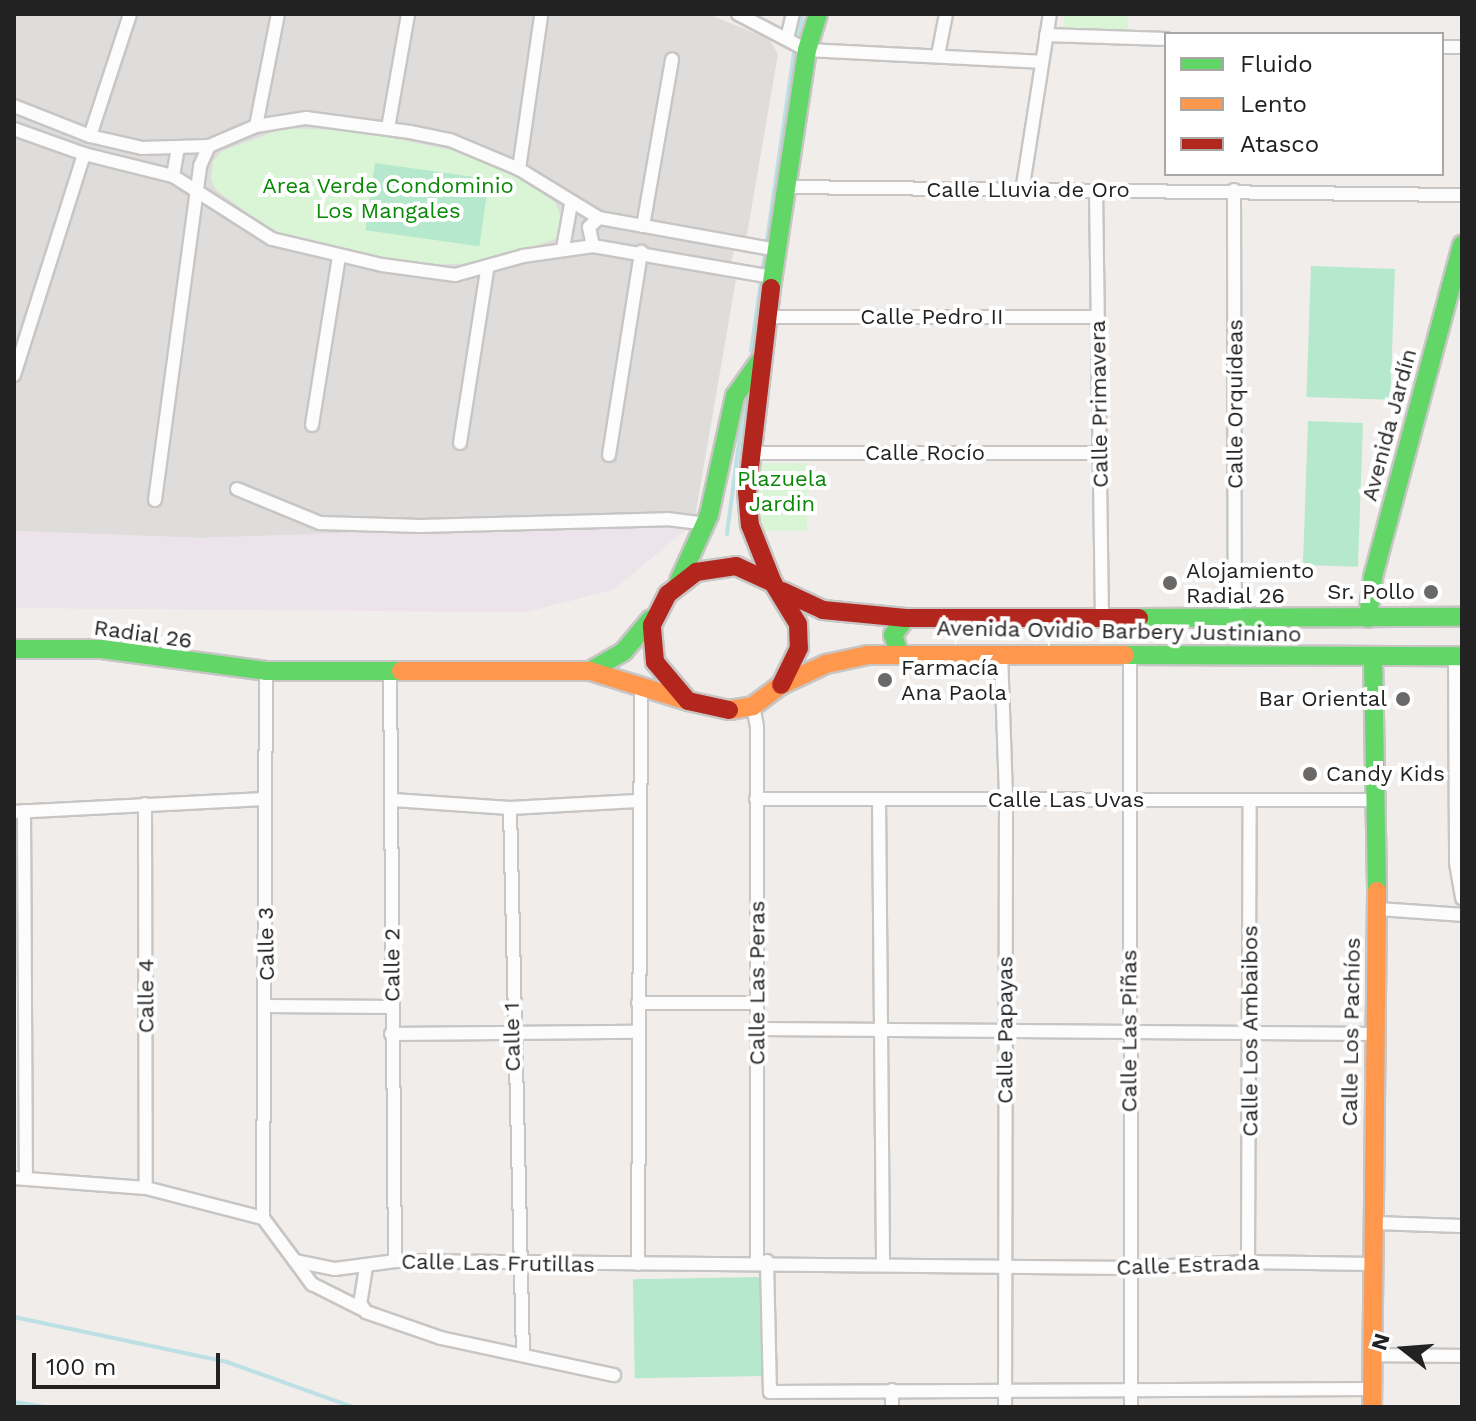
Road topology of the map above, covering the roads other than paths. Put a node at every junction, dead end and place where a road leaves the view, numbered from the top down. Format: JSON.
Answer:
{"nodes":[{"id":1,"x":130,"y":14,"type":"edge"},
{"id":2,"x":278,"y":14,"type":"edge"},
{"id":3,"x":408,"y":14,"type":"edge"},
{"id":4,"x":738,"y":14,"type":"edge"},
{"id":5,"x":793,"y":14,"type":"edge"},
{"id":6,"x":818,"y":14,"type":"edge"},
{"id":7,"x":946,"y":14,"type":"edge"},
{"id":8,"x":1050,"y":14,"type":"edge"},
{"id":9,"x":541,"y":17,"type":"dead end"},
{"id":10,"x":1046,"y":35,"type":"junction"},
{"id":11,"x":787,"y":39,"type":"junction"},
{"id":12,"x":1164,"y":39,"type":"edge"},
{"id":13,"x":807,"y":50,"type":"junction"},
{"id":14,"x":938,"y":55,"type":"junction"},
{"id":15,"x":672,"y":60,"type":"dead end"},
{"id":16,"x":1040,"y":62,"type":"junction"},
{"id":17,"x":14,"y":106,"type":"edge"},
{"id":18,"x":256,"y":126,"type":"junction"},
{"id":19,"x":388,"y":128,"type":"junction"},
{"id":20,"x":14,"y":129,"type":"edge"},
{"id":21,"x":90,"y":136,"type":"junction"},
{"id":22,"x":209,"y":146,"type":"junction"},
{"id":23,"x":178,"y":148,"type":"junction"},
{"id":24,"x":84,"y":154,"type":"junction"},
{"id":25,"x":519,"y":169,"type":"junction"},
{"id":26,"x":173,"y":176,"type":"junction"},
{"id":27,"x":786,"y":187,"type":"junction"},
{"id":28,"x":1096,"y":190,"type":"junction"},
{"id":29,"x":1234,"y":190,"type":"junction"},
{"id":30,"x":1022,"y":192,"type":"junction"},
{"id":31,"x":1462,"y":195,"type":"edge"},
{"id":32,"x":199,"y":197,"type":"junction"},
{"id":33,"x":571,"y":204,"type":"junction"},
{"id":34,"x":599,"y":218,"type":"junction"},
{"id":35,"x":643,"y":226,"type":"junction"},
{"id":36,"x":1462,"y":245,"type":"edge"},
{"id":37,"x":593,"y":246,"type":"junction"},
{"id":38,"x":563,"y":248,"type":"junction"},
{"id":39,"x":767,"y":251,"type":"junction"},
{"id":40,"x":641,"y":252,"type":"junction"},
{"id":41,"x":339,"y":257,"type":"junction"},
{"id":42,"x":487,"y":270,"type":"junction"},
{"id":43,"x":764,"y":275,"type":"junction"},
{"id":44,"x":767,"y":317,"type":"junction"},
{"id":45,"x":1097,"y":317,"type":"junction"},
{"id":46,"x":762,"y":358,"type":"junction"},
{"id":47,"x":14,"y":375,"type":"edge"},
{"id":48,"x":312,"y":425,"type":"dead end"},
{"id":49,"x":460,"y":443,"type":"dead end"},
{"id":50,"x":751,"y":453,"type":"junction"},
{"id":51,"x":1099,"y":453,"type":"junction"},
{"id":52,"x":609,"y":455,"type":"dead end"},
{"id":53,"x":237,"y":489,"type":"dead end"},
{"id":54,"x":155,"y":500,"type":"dead end"},
{"id":55,"x":705,"y":524,"type":"junction"},
{"id":56,"x":678,"y":583,"type":"junction"},
{"id":57,"x":776,"y":586,"type":"junction"},
{"id":58,"x":660,"y":607,"type":"junction"},
{"id":59,"x":1462,"y":617,"type":"edge"},
{"id":60,"x":906,"y":618,"type":"junction"},
{"id":61,"x":1102,"y":618,"type":"junction"},
{"id":62,"x":1235,"y":618,"type":"junction"},
{"id":63,"x":1368,"y":618,"type":"junction"},
{"id":64,"x":14,"y":649,"type":"edge"},
{"id":65,"x":899,"y":653,"type":"junction"},
{"id":66,"x":1001,"y":653,"type":"junction"},
{"id":67,"x":1130,"y":654,"type":"junction"},
{"id":68,"x":1459,"y":656,"type":"edge"},
{"id":69,"x":1373,"y":658,"type":"junction"},
{"id":70,"x":390,"y":668,"type":"junction"},
{"id":71,"x":266,"y":671,"type":"junction"},
{"id":72,"x":590,"y":671,"type":"junction"},
{"id":73,"x":781,"y":685,"type":"junction"},
{"id":74,"x":641,"y":690,"type":"junction"},
{"id":75,"x":688,"y":701,"type":"junction"},
{"id":76,"x":753,"y":706,"type":"junction"},
{"id":77,"x":263,"y":799,"type":"junction"},
{"id":78,"x":756,"y":799,"type":"junction"},
{"id":79,"x":879,"y":799,"type":"junction"},
{"id":80,"x":1006,"y":799,"type":"junction"},
{"id":81,"x":393,"y":800,"type":"junction"},
{"id":82,"x":1130,"y":800,"type":"junction"},
{"id":83,"x":1250,"y":800,"type":"junction"},
{"id":84,"x":1376,"y":800,"type":"junction"},
{"id":85,"x":637,"y":801,"type":"junction"},
{"id":86,"x":145,"y":804,"type":"junction"},
{"id":87,"x":510,"y":808,"type":"junction"},
{"id":88,"x":19,"y":811,"type":"edge"},
{"id":89,"x":1462,"y":898,"type":"edge"},
{"id":90,"x":1377,"y":909,"type":"junction"},
{"id":91,"x":1462,"y":915,"type":"edge"},
{"id":92,"x":638,"y":1003,"type":"junction"},
{"id":93,"x":756,"y":1003,"type":"junction"},
{"id":94,"x":268,"y":1006,"type":"junction"},
{"id":95,"x":392,"y":1007,"type":"junction"},
{"id":96,"x":758,"y":1029,"type":"junction"},
{"id":97,"x":883,"y":1031,"type":"junction"},
{"id":98,"x":637,"y":1032,"type":"junction"},
{"id":99,"x":1005,"y":1033,"type":"junction"},
{"id":100,"x":1128,"y":1033,"type":"junction"},
{"id":101,"x":391,"y":1034,"type":"junction"},
{"id":102,"x":1250,"y":1034,"type":"junction"},
{"id":103,"x":1375,"y":1034,"type":"junction"},
{"id":104,"x":512,"y":1035,"type":"junction"},
{"id":105,"x":20,"y":1179,"type":"edge"},
{"id":106,"x":146,"y":1188,"type":"junction"},
{"id":107,"x":263,"y":1218,"type":"junction"},
{"id":108,"x":1374,"y":1223,"type":"junction"},
{"id":109,"x":1462,"y":1226,"type":"edge"},
{"id":110,"x":295,"y":1261,"type":"junction"},
{"id":111,"x":395,"y":1261,"type":"junction"},
{"id":112,"x":762,"y":1261,"type":"junction"},
{"id":113,"x":1248,"y":1262,"type":"junction"},
{"id":114,"x":524,"y":1263,"type":"junction"},
{"id":115,"x":883,"y":1263,"type":"junction"},
{"id":116,"x":638,"y":1264,"type":"junction"},
{"id":117,"x":1371,"y":1264,"type":"junction"},
{"id":118,"x":1005,"y":1266,"type":"junction"},
{"id":119,"x":366,"y":1267,"type":"junction"},
{"id":120,"x":1130,"y":1268,"type":"junction"},
{"id":121,"x":362,"y":1309,"type":"junction"},
{"id":122,"x":523,"y":1354,"type":"junction"},
{"id":123,"x":1372,"y":1355,"type":"junction"},
{"id":124,"x":1462,"y":1356,"type":"edge"},
{"id":125,"x":614,"y":1375,"type":"dead end"},
{"id":126,"x":1132,"y":1389,"type":"junction"},
{"id":127,"x":892,"y":1390,"type":"junction"},
{"id":128,"x":1006,"y":1390,"type":"junction"},
{"id":129,"x":1253,"y":1392,"type":"junction"},
{"id":130,"x":1371,"y":1398,"type":"edge"},
{"id":131,"x":892,"y":1407,"type":"edge"},
{"id":132,"x":1005,"y":1407,"type":"edge"},
{"id":133,"x":1131,"y":1407,"type":"edge"},
{"id":134,"x":1253,"y":1407,"type":"edge"}],
"edges":[{"from":1,"to":21,"type":"street"},
{"from":2,"to":18,"type":"street"},
{"from":3,"to":19,"type":"street"},
{"from":4,"to":11,"type":"street"},
{"from":5,"to":11,"type":"street"},
{"from":6,"to":13,"type":"main road"},
{"from":7,"to":14,"type":"street"},
{"from":8,"to":10,"type":"street"},
{"from":9,"to":25,"type":"street"},
{"from":10,"to":12,"type":"street"},
{"from":10,"to":16,"type":"street"},
{"from":11,"to":13,"type":"street"},
{"from":13,"to":14,"type":"street"},
{"from":13,"to":27,"type":"main road"},
{"from":14,"to":16,"type":"street"},
{"from":15,"to":35,"type":"street"},
{"from":16,"to":30,"type":"street"},
{"from":17,"to":21,"type":"street"},
{"from":18,"to":19,"type":"street"},
{"from":18,"to":22,"type":"street"},
{"from":19,"to":25,"type":"street"},
{"from":20,"to":24,"type":"street"},
{"from":21,"to":23,"type":"street"},
{"from":22,"to":23,"type":"street"},
{"from":22,"to":32,"type":"street"},
{"from":23,"to":26,"type":"street"},
{"from":24,"to":26,"type":"street"},
{"from":24,"to":47,"type":"street"},
{"from":25,"to":33,"type":"street"},
{"from":26,"to":32,"type":"street"},
{"from":27,"to":30,"type":"street","name":"Calle Lluvia de Oro"},
{"from":27,"to":39,"type":"main road"},
{"from":28,"to":29,"type":"street","name":"Calle Lluvia de Oro"},
{"from":28,"to":30,"type":"street","name":"Calle Lluvia de Oro"},
{"from":28,"to":45,"type":"street","name":"Calle Primavera"},
{"from":29,"to":31,"type":"street","name":"Calle Lluvia de Oro"},
{"from":29,"to":62,"type":"street","name":"Calle Orquídeas"},
{"from":32,"to":41,"type":"street"},
{"from":32,"to":54,"type":"street"},
{"from":33,"to":34,"type":"street"},
{"from":33,"to":38,"type":"street"},
{"from":34,"to":35,"type":"street"},
{"from":34,"to":37,"type":"street"},
{"from":35,"to":39,"type":"street"},
{"from":36,"to":63,"type":"main road","name":"Avenida Jardín"},
{"from":37,"to":38,"type":"street"},
{"from":37,"to":40,"type":"street"},
{"from":38,"to":42,"type":"street"},
{"from":39,"to":43,"type":"main road"},
{"from":40,"to":43,"type":"street"},
{"from":40,"to":52,"type":"street"},
{"from":41,"to":42,"type":"street"},
{"from":41,"to":48,"type":"street"},
{"from":42,"to":49,"type":"street"},
{"from":43,"to":44,"type":"main road"},
{"from":44,"to":45,"type":"street","name":"Calle Pedro II"},
{"from":44,"to":46,"type":"main road"},
{"from":45,"to":51,"type":"street","name":"Calle Primavera"},
{"from":46,"to":50,"type":"main road"},
{"from":46,"to":55,"type":"main road"},
{"from":50,"to":51,"type":"street","name":"Calle Rocío"},
{"from":50,"to":57,"type":"main road"},
{"from":51,"to":61,"type":"street","name":"Calle Primavera"},
{"from":53,"to":55,"type":"street"},
{"from":55,"to":56,"type":"main road"},
{"from":56,"to":57,"type":"main road"},
{"from":56,"to":58,"type":"main road"},
{"from":57,"to":60,"type":"main road","name":"Avenida Ovidio Barbery Justiniano"},
{"from":57,"to":73,"type":"main road"},
{"from":58,"to":72,"type":"main road"},
{"from":58,"to":75,"type":"main road"},
{"from":59,"to":63,"type":"main road","name":"Avenida Ovidio Barbery Justiniano"},
{"from":60,"to":61,"type":"main road","name":"Avenida Ovidio Barbery Justiniano"},
{"from":60,"to":65,"type":"main road"},
{"from":61,"to":62,"type":"main road","name":"Avenida Ovidio Barbery Justiniano"},
{"from":62,"to":63,"type":"main road","name":"Avenida Ovidio Barbery Justiniano"},
{"from":64,"to":71,"type":"main road","name":"Radial 26"},
{"from":65,"to":66,"type":"main road","name":"Avenida Ovidio Barbery Justiniano"},
{"from":65,"to":73,"type":"main road","name":"Avenida Ovidio Barbery Justiniano"},
{"from":66,"to":67,"type":"main road","name":"Avenida Ovidio Barbery Justiniano"},
{"from":66,"to":80,"type":"street","name":"Calle Papayas"},
{"from":67,"to":69,"type":"main road","name":"Avenida Ovidio Barbery Justiniano"},
{"from":67,"to":82,"type":"street","name":"Calle Las Piñas"},
{"from":68,"to":69,"type":"main road","name":"Avenida Ovidio Barbery Justiniano"},
{"from":68,"to":89,"type":"street"},
{"from":69,"to":84,"type":"main road","name":"Calle Los Pachíos"},
{"from":70,"to":71,"type":"main road"},
{"from":70,"to":72,"type":"main road"},
{"from":70,"to":81,"type":"street","name":"Calle 2"},
{"from":71,"to":77,"type":"street","name":"Calle 3"},
{"from":72,"to":74,"type":"main road"},
{"from":73,"to":76,"type":"main road"},
{"from":74,"to":75,"type":"main road"},
{"from":74,"to":85,"type":"street"},
{"from":75,"to":76,"type":"main road"},
{"from":76,"to":78,"type":"street","name":"Calle Las Peras"},
{"from":77,"to":86,"type":"street"},
{"from":77,"to":94,"type":"street","name":"Calle 3"},
{"from":78,"to":79,"type":"street","name":"Calle Las Uvas"},
{"from":78,"to":93,"type":"street","name":"Calle Las Peras"},
{"from":79,"to":80,"type":"street","name":"Calle Las Uvas"},
{"from":79,"to":97,"type":"street"},
{"from":80,"to":82,"type":"street","name":"Calle Las Uvas"},
{"from":80,"to":99,"type":"street","name":"Calle Papayas"},
{"from":81,"to":87,"type":"street"},
{"from":81,"to":95,"type":"street","name":"Calle 2"},
{"from":82,"to":83,"type":"street","name":"Calle Las Uvas"},
{"from":82,"to":100,"type":"street","name":"Calle Las Piñas"},
{"from":83,"to":84,"type":"street","name":"Calle Las Uvas"},
{"from":83,"to":102,"type":"street","name":"Calle Los Ambaibos"},
{"from":84,"to":90,"type":"main road","name":"Calle Los Pachíos"},
{"from":85,"to":87,"type":"street"},
{"from":85,"to":92,"type":"street"},
{"from":86,"to":88,"type":"street"},
{"from":86,"to":106,"type":"street","name":"Calle 4"},
{"from":87,"to":104,"type":"street","name":"Calle 1"},
{"from":88,"to":105,"type":"street"},
{"from":90,"to":91,"type":"street"},
{"from":90,"to":103,"type":"main road","name":"Calle Los Pachíos"},
{"from":92,"to":93,"type":"street"},
{"from":92,"to":98,"type":"street"},
{"from":93,"to":96,"type":"street","name":"Calle Las Peras"},
{"from":94,"to":95,"type":"street"},
{"from":94,"to":107,"type":"street","name":"Calle 3"},
{"from":95,"to":101,"type":"street","name":"Calle 2"},
{"from":96,"to":97,"type":"street"},
{"from":96,"to":112,"type":"street","name":"Calle Las Peras"},
{"from":97,"to":99,"type":"street"},
{"from":97,"to":115,"type":"street"},
{"from":98,"to":104,"type":"street"},
{"from":98,"to":116,"type":"street"},
{"from":99,"to":100,"type":"street"},
{"from":99,"to":118,"type":"street","name":"Calle Papayas"},
{"from":100,"to":102,"type":"street"},
{"from":100,"to":120,"type":"street","name":"Calle Las Piñas"},
{"from":101,"to":104,"type":"street"},
{"from":101,"to":111,"type":"street","name":"Calle 2"},
{"from":102,"to":103,"type":"street"},
{"from":102,"to":113,"type":"street","name":"Calle Los Ambaibos"},
{"from":103,"to":108,"type":"main road","name":"Calle Los Pachíos"},
{"from":104,"to":114,"type":"street","name":"Calle 1"},
{"from":105,"to":106,"type":"street"},
{"from":106,"to":107,"type":"street"},
{"from":107,"to":110,"type":"street"},
{"from":108,"to":109,"type":"street"},
{"from":108,"to":117,"type":"main road","name":"Calle Los Pachíos"},
{"from":110,"to":119,"type":"street","name":"Calle Las Frutillas"},
{"from":110,"to":121,"type":"street"},
{"from":111,"to":114,"type":"street","name":"Calle Las Frutillas"},
{"from":111,"to":119,"type":"street","name":"Calle Las Frutillas"},
{"from":112,"to":115,"type":"street","name":"Calle Las Frutillas"},
{"from":112,"to":116,"type":"street","name":"Calle Las Frutillas"},
{"from":112,"to":127,"type":"street","name":"Calle Las Peras"},
{"from":113,"to":117,"type":"street","name":"Calle Estrada"},
{"from":113,"to":120,"type":"street","name":"Calle Estrada"},
{"from":114,"to":116,"type":"street","name":"Calle Las Frutillas"},
{"from":114,"to":122,"type":"street","name":"Calle 1"},
{"from":115,"to":118,"type":"street","name":"Calle Estrada"},
{"from":117,"to":123,"type":"main road","name":"Calle Los Pachíos"},
{"from":118,"to":120,"type":"street","name":"Calle Estrada"},
{"from":118,"to":128,"type":"street","name":"Calle Papayas"},
{"from":119,"to":121,"type":"street"},
{"from":120,"to":126,"type":"street","name":"Calle Las Piñas"},
{"from":121,"to":122,"type":"street"},
{"from":122,"to":125,"type":"street"},
{"from":123,"to":124,"type":"street"},
{"from":123,"to":130,"type":"main road","name":"Calle Los Pachíos"},
{"from":126,"to":128,"type":"street"},
{"from":126,"to":129,"type":"street"},
{"from":126,"to":133,"type":"street","name":"Calle Las Piñas"},
{"from":127,"to":128,"type":"street"},
{"from":127,"to":131,"type":"street"},
{"from":128,"to":132,"type":"street","name":"Calle Papayas"},
{"from":129,"to":130,"type":"street"},
{"from":129,"to":134,"type":"street"}]}
